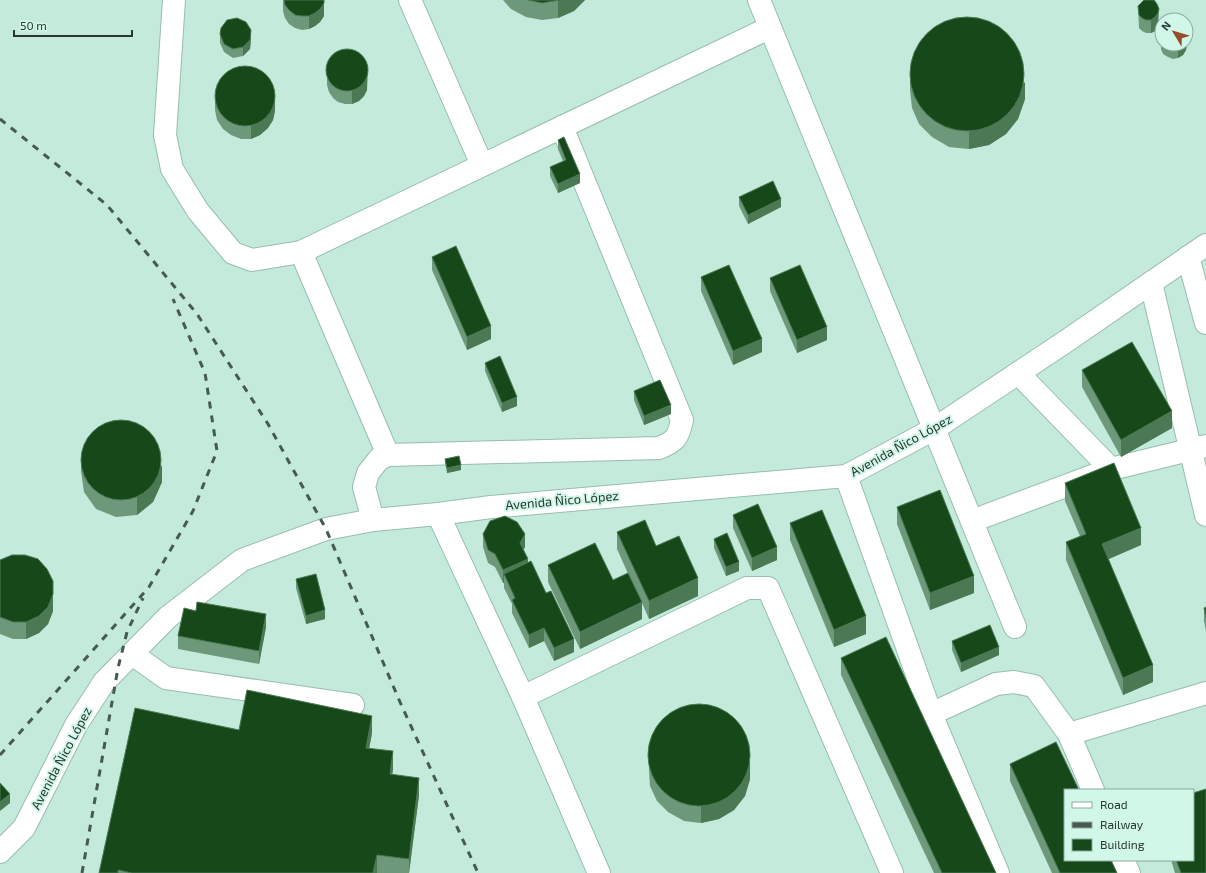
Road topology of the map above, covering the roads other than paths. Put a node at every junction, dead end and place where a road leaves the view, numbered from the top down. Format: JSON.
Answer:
{"nodes":[{"id":1,"x":174,"y":0,"type":"edge"},
{"id":2,"x":410,"y":0,"type":"edge"},
{"id":3,"x":759,"y":0,"type":"edge"},
{"id":4,"x":769,"y":28,"type":"junction"},
{"id":5,"x":562,"y":128,"type":"junction"},
{"id":6,"x":482,"y":166,"type":"junction"},
{"id":7,"x":1206,"y":246,"type":"edge"},
{"id":8,"x":302,"y":252,"type":"junction"},
{"id":9,"x":1188,"y":258,"type":"junction"},
{"id":10,"x":1151,"y":283,"type":"junction"},
{"id":11,"x":1206,"y":324,"type":"edge"},
{"id":12,"x":1018,"y":373,"type":"junction"},
{"id":13,"x":934,"y":429,"type":"junction"},
{"id":14,"x":1198,"y":448,"type":"edge"},
{"id":15,"x":388,"y":455,"type":"junction"},
{"id":16,"x":1111,"y":470,"type":"junction"},
{"id":17,"x":846,"y":476,"type":"junction"},
{"id":18,"x":438,"y":514,"type":"junction"},
{"id":19,"x":1206,"y":515,"type":"edge"},
{"id":20,"x":374,"y":520,"type":"junction"},
{"id":21,"x":972,"y":521,"type":"junction"},
{"id":22,"x":1015,"y":627,"type":"dead end"},
{"id":23,"x":132,"y":654,"type":"junction"},
{"id":24,"x":1206,"y":693,"type":"edge"},
{"id":25,"x":523,"y":697,"type":"junction"},
{"id":26,"x":353,"y":705,"type":"dead end"},
{"id":27,"x":931,"y":714,"type":"junction"},
{"id":28,"x":1069,"y":734,"type":"junction"},
{"id":29,"x":1094,"y":789,"type":"edge"},
{"id":30,"x":0,"y":852,"type":"edge"},
{"id":31,"x":1124,"y":861,"type":"edge"},
{"id":32,"x":599,"y":873,"type":"edge"},
{"id":33,"x":892,"y":873,"type":"edge"},
{"id":34,"x":998,"y":873,"type":"edge"},
{"id":35,"x":1129,"y":873,"type":"edge"}],
"edges":[{"from":1,"to":8,"type":"street"},
{"from":2,"to":6,"type":"street"},
{"from":3,"to":4,"type":"street"},
{"from":4,"to":5,"type":"street"},
{"from":4,"to":13,"type":"street"},
{"from":5,"to":6,"type":"street"},
{"from":5,"to":15,"type":"street"},
{"from":6,"to":8,"type":"street"},
{"from":7,"to":9,"type":"street","name":"Avenida Ñico López"},
{"from":8,"to":15,"type":"street"},
{"from":9,"to":10,"type":"street","name":"Avenida Ñico López"},
{"from":9,"to":11,"type":"street"},
{"from":10,"to":12,"type":"street","name":"Avenida Ñico López"},
{"from":10,"to":14,"type":"street"},
{"from":12,"to":13,"type":"street","name":"Avenida Ñico López"},
{"from":12,"to":16,"type":"street"},
{"from":13,"to":17,"type":"street","name":"Avenida Ñico López"},
{"from":13,"to":21,"type":"street"},
{"from":14,"to":16,"type":"street"},
{"from":14,"to":19,"type":"street"},
{"from":15,"to":20,"type":"street"},
{"from":16,"to":21,"type":"street"},
{"from":17,"to":18,"type":"street","name":"Avenida Ñico López"},
{"from":17,"to":27,"type":"street"},
{"from":18,"to":20,"type":"street","name":"Avenida Ñico López"},
{"from":18,"to":25,"type":"street"},
{"from":20,"to":23,"type":"street","name":"Avenida Ñico López"},
{"from":21,"to":22,"type":"street"},
{"from":23,"to":26,"type":"street"},
{"from":23,"to":30,"type":"street","name":"Avenida Ñico López"},
{"from":24,"to":28,"type":"street"},
{"from":25,"to":32,"type":"street"},
{"from":25,"to":33,"type":"street"},
{"from":27,"to":28,"type":"street"},
{"from":27,"to":34,"type":"street"},
{"from":28,"to":29,"type":"street"},
{"from":31,"to":35,"type":"street"}]}
